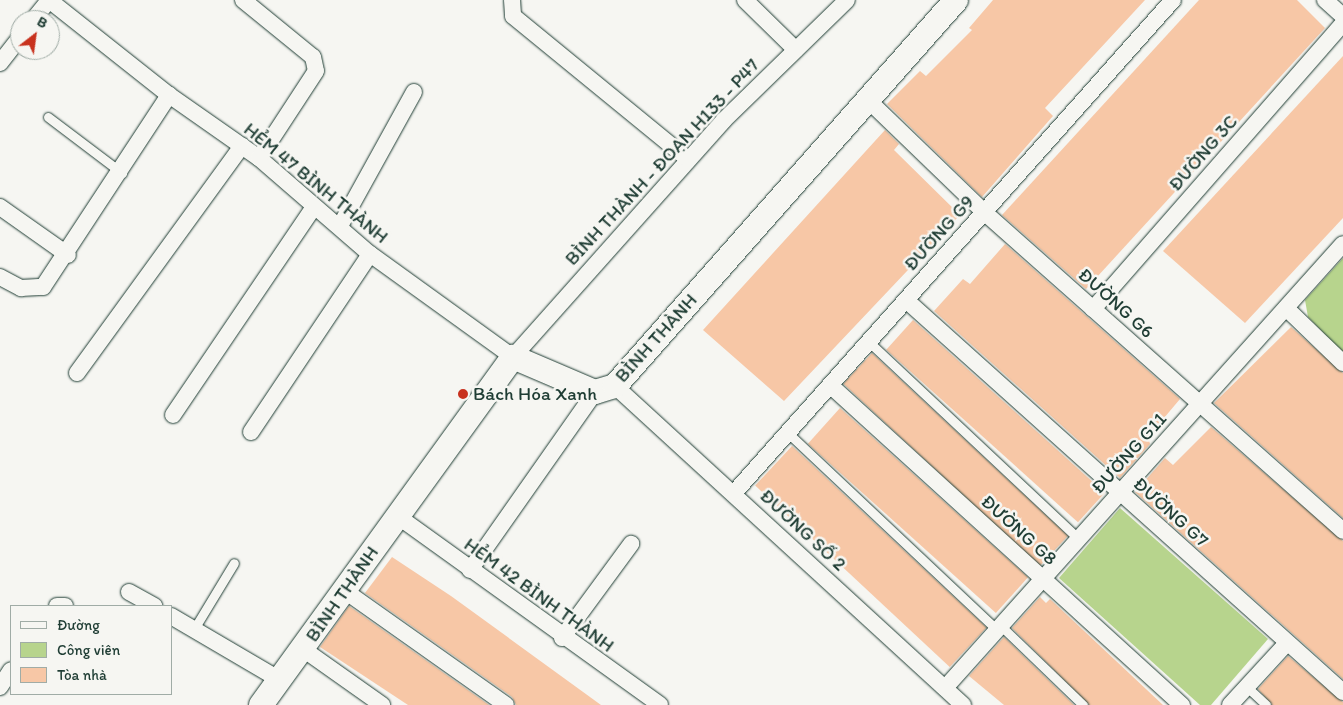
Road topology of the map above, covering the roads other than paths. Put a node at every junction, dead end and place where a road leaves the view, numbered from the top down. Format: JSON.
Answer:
{"nodes":[{"id":1,"x":49,"y":0,"type":"edge"},
{"id":2,"x":243,"y":0,"type":"edge"},
{"id":3,"x":512,"y":0,"type":"edge"},
{"id":4,"x":745,"y":0,"type":"edge"},
{"id":5,"x":846,"y":0,"type":"edge"},
{"id":6,"x":956,"y":0,"type":"edge"},
{"id":7,"x":1173,"y":0,"type":"edge"},
{"id":8,"x":1325,"y":0,"type":"edge"},
{"id":9,"x":41,"y":10,"type":"edge"},
{"id":10,"x":1343,"y":16,"type":"edge"},
{"id":11,"x":1343,"y":23,"type":"edge"},
{"id":12,"x":10,"y":50,"type":"edge"},
{"id":13,"x":796,"y":50,"type":"junction"},
{"id":14,"x":0,"y":63,"type":"edge"},
{"id":15,"x":414,"y":92,"type":"dead end"},
{"id":16,"x":169,"y":95,"type":"junction"},
{"id":17,"x":867,"y":99,"type":"junction"},
{"id":18,"x":48,"y":117,"type":"dead end"},
{"id":19,"x":242,"y":146,"type":"junction"},
{"id":20,"x":259,"y":158,"type":"junction"},
{"id":21,"x":688,"y":160,"type":"junction"},
{"id":22,"x":122,"y":173,"type":"junction"},
{"id":23,"x":0,"y":207,"type":"edge"},
{"id":24,"x":314,"y":207,"type":"junction"},
{"id":25,"x":984,"y":212,"type":"junction"},
{"id":26,"x":340,"y":226,"type":"junction"},
{"id":27,"x":1343,"y":244,"type":"edge"},
{"id":28,"x":370,"y":254,"type":"junction"},
{"id":29,"x":68,"y":255,"type":"junction"},
{"id":30,"x":0,"y":277,"type":"edge"},
{"id":31,"x":906,"y":300,"type":"junction"},
{"id":32,"x":1286,"y":308,"type":"junction"},
{"id":33,"x":1093,"y":309,"type":"junction"},
{"id":34,"x":868,"y":342,"type":"junction"},
{"id":35,"x":513,"y":357,"type":"junction"},
{"id":36,"x":1343,"y":363,"type":"edge"},
{"id":37,"x":77,"y":373,"type":"dead end"},
{"id":38,"x":830,"y":385,"type":"junction"},
{"id":39,"x":605,"y":389,"type":"junction"},
{"id":40,"x":1200,"y":404,"type":"junction"},
{"id":41,"x":172,"y":415,"type":"dead end"},
{"id":42,"x":251,"y":432,"type":"dead end"},
{"id":43,"x":788,"y":433,"type":"junction"},
{"id":44,"x":734,"y":493,"type":"junction"},
{"id":45,"x":1120,"y":493,"type":"junction"},
{"id":46,"x":396,"y":515,"type":"junction"},
{"id":47,"x":1343,"y":531,"type":"edge"},
{"id":48,"x":1079,"y":539,"type":"junction"},
{"id":49,"x":631,"y":544,"type":"dead end"},
{"id":50,"x":234,"y":563,"type":"dead end"},
{"id":51,"x":470,"y":570,"type":"junction"},
{"id":52,"x":1043,"y":579,"type":"junction"},
{"id":53,"x":345,"y":591,"type":"junction"},
{"id":54,"x":129,"y":592,"type":"dead end"},
{"id":55,"x":152,"y":605,"type":"edge"},
{"id":56,"x":172,"y":617,"type":"edge"},
{"id":57,"x":999,"y":628,"type":"junction"},
{"id":58,"x":194,"y":629,"type":"junction"},
{"id":59,"x":562,"y":638,"type":"junction"},
{"id":60,"x":1287,"y":643,"type":"junction"},
{"id":61,"x":303,"y":649,"type":"junction"},
{"id":62,"x":10,"y":672,"type":"edge"},
{"id":63,"x":280,"y":680,"type":"junction"},
{"id":64,"x":0,"y":687,"type":"edge"},
{"id":65,"x":1247,"y":687,"type":"junction"},
{"id":66,"x":945,"y":688,"type":"junction"},
{"id":67,"x":1343,"y":692,"type":"edge"},
{"id":68,"x":261,"y":705,"type":"edge"},
{"id":69,"x":382,"y":705,"type":"edge"},
{"id":70,"x":506,"y":705,"type":"edge"},
{"id":71,"x":660,"y":705,"type":"edge"},
{"id":72,"x":963,"y":705,"type":"edge"},
{"id":73,"x":1083,"y":705,"type":"edge"},
{"id":74,"x":1182,"y":705,"type":"edge"},
{"id":75,"x":1230,"y":705,"type":"edge"},
{"id":76,"x":1266,"y":705,"type":"edge"}],
"edges":[{"from":1,"to":9,"type":"street"},
{"from":1,"to":16,"type":"street","name":"HẺM 47 BÌNH THÀNH"},
{"from":2,"to":20,"type":"street"},
{"from":3,"to":21,"type":"street"},
{"from":4,"to":13,"type":"street"},
{"from":5,"to":13,"type":"street","name":"BÌNH THÀNH - ĐOẠN H133 - P47"},
{"from":6,"to":17,"type":"street","name":"BÌNH THÀNH"},
{"from":7,"to":25,"type":"street","name":"ĐƯỜNG G9"},
{"from":8,"to":10,"type":"street"},
{"from":11,"to":33,"type":"street","name":"ĐƯỜNG 3C"},
{"from":12,"to":14,"type":"street"},
{"from":13,"to":21,"type":"street","name":"BÌNH THÀNH - ĐOẠN H133 - P47"},
{"from":15,"to":26,"type":"street"},
{"from":16,"to":19,"type":"street","name":"HẺM 47 BÌNH THÀNH"},
{"from":16,"to":22,"type":"street"},
{"from":17,"to":25,"type":"street","name":"ĐƯỜNG G6"},
{"from":17,"to":39,"type":"street","name":"BÌNH THÀNH"},
{"from":18,"to":22,"type":"lane"},
{"from":19,"to":20,"type":"street","name":"HẺM 47 BÌNH THÀNH"},
{"from":19,"to":37,"type":"street"},
{"from":20,"to":24,"type":"street","name":"HẺM 47 BÌNH THÀNH"},
{"from":21,"to":35,"type":"street","name":"BÌNH THÀNH - ĐOẠN H133 - P47"},
{"from":22,"to":29,"type":"street"},
{"from":23,"to":29,"type":"street"},
{"from":24,"to":26,"type":"street","name":"HẺM 47 BÌNH THÀNH"},
{"from":24,"to":41,"type":"street"},
{"from":25,"to":31,"type":"street","name":"ĐƯỜNG G9"},
{"from":25,"to":33,"type":"street","name":"ĐƯỜNG G6"},
{"from":26,"to":28,"type":"street","name":"HẺM 47 BÌNH THÀNH"},
{"from":27,"to":32,"type":"street","name":"ĐƯỜNG G11"},
{"from":28,"to":35,"type":"street","name":"HẺM 47 BÌNH THÀNH"},
{"from":28,"to":42,"type":"street"},
{"from":29,"to":30,"type":"street"},
{"from":31,"to":34,"type":"street","name":"ĐƯỜNG G9"},
{"from":31,"to":45,"type":"street","name":"ĐƯỜNG G7"},
{"from":32,"to":36,"type":"street"},
{"from":32,"to":40,"type":"street","name":"ĐƯỜNG G11"},
{"from":33,"to":40,"type":"street","name":"ĐƯỜNG G6"},
{"from":34,"to":38,"type":"street","name":"ĐƯỜNG G9"},
{"from":34,"to":48,"type":"lane"},
{"from":35,"to":39,"type":"street","name":"BÌNH THÀNH"},
{"from":35,"to":46,"type":"street","name":"BÌNH THÀNH"},
{"from":38,"to":43,"type":"street","name":"ĐƯỜNG G9"},
{"from":38,"to":52,"type":"street","name":"ĐƯỜNG G8"},
{"from":39,"to":44,"type":"street","name":"ĐƯỜNG SỐ 2"},
{"from":39,"to":51,"type":"street"},
{"from":40,"to":45,"type":"street","name":"ĐƯỜNG G11"},
{"from":40,"to":47,"type":"street","name":"ĐƯỜNG G6"},
{"from":43,"to":44,"type":"street","name":"ĐƯỜNG G9"},
{"from":43,"to":57,"type":"lane"},
{"from":44,"to":66,"type":"street","name":"ĐƯỜNG SỐ 2"},
{"from":45,"to":48,"type":"street","name":"ĐƯỜNG G11"},
{"from":45,"to":60,"type":"street","name":"ĐƯỜNG G7"},
{"from":46,"to":51,"type":"street","name":"HẺM 42 BÌNH THÀNH"},
{"from":46,"to":53,"type":"street","name":"BÌNH THÀNH"},
{"from":48,"to":52,"type":"street","name":"ĐƯỜNG G11"},
{"from":49,"to":59,"type":"street"},
{"from":50,"to":58,"type":"lane"},
{"from":51,"to":59,"type":"street","name":"HẺM 42 BÌNH THÀNH"},
{"from":52,"to":57,"type":"street","name":"ĐƯỜNG G11"},
{"from":52,"to":74,"type":"street","name":"ĐƯỜNG G8"},
{"from":53,"to":61,"type":"street","name":"BÌNH THÀNH"},
{"from":53,"to":70,"type":"street"},
{"from":54,"to":55,"type":"street"},
{"from":56,"to":58,"type":"street"},
{"from":57,"to":66,"type":"street","name":"ĐƯỜNG G11"},
{"from":57,"to":73,"type":"lane"},
{"from":58,"to":63,"type":"street"},
{"from":59,"to":71,"type":"street","name":"HẺM 42 BÌNH THÀNH"},
{"from":60,"to":65,"type":"street"},
{"from":60,"to":67,"type":"street","name":"ĐƯỜNG G7"},
{"from":61,"to":63,"type":"street","name":"BÌNH THÀNH"},
{"from":61,"to":69,"type":"street"},
{"from":62,"to":64,"type":"street"},
{"from":63,"to":68,"type":"street","name":"BÌNH THÀNH"},
{"from":65,"to":75,"type":"street"},
{"from":65,"to":76,"type":"lane"},
{"from":66,"to":72,"type":"street","name":"ĐƯỜNG SỐ 2"}]}
